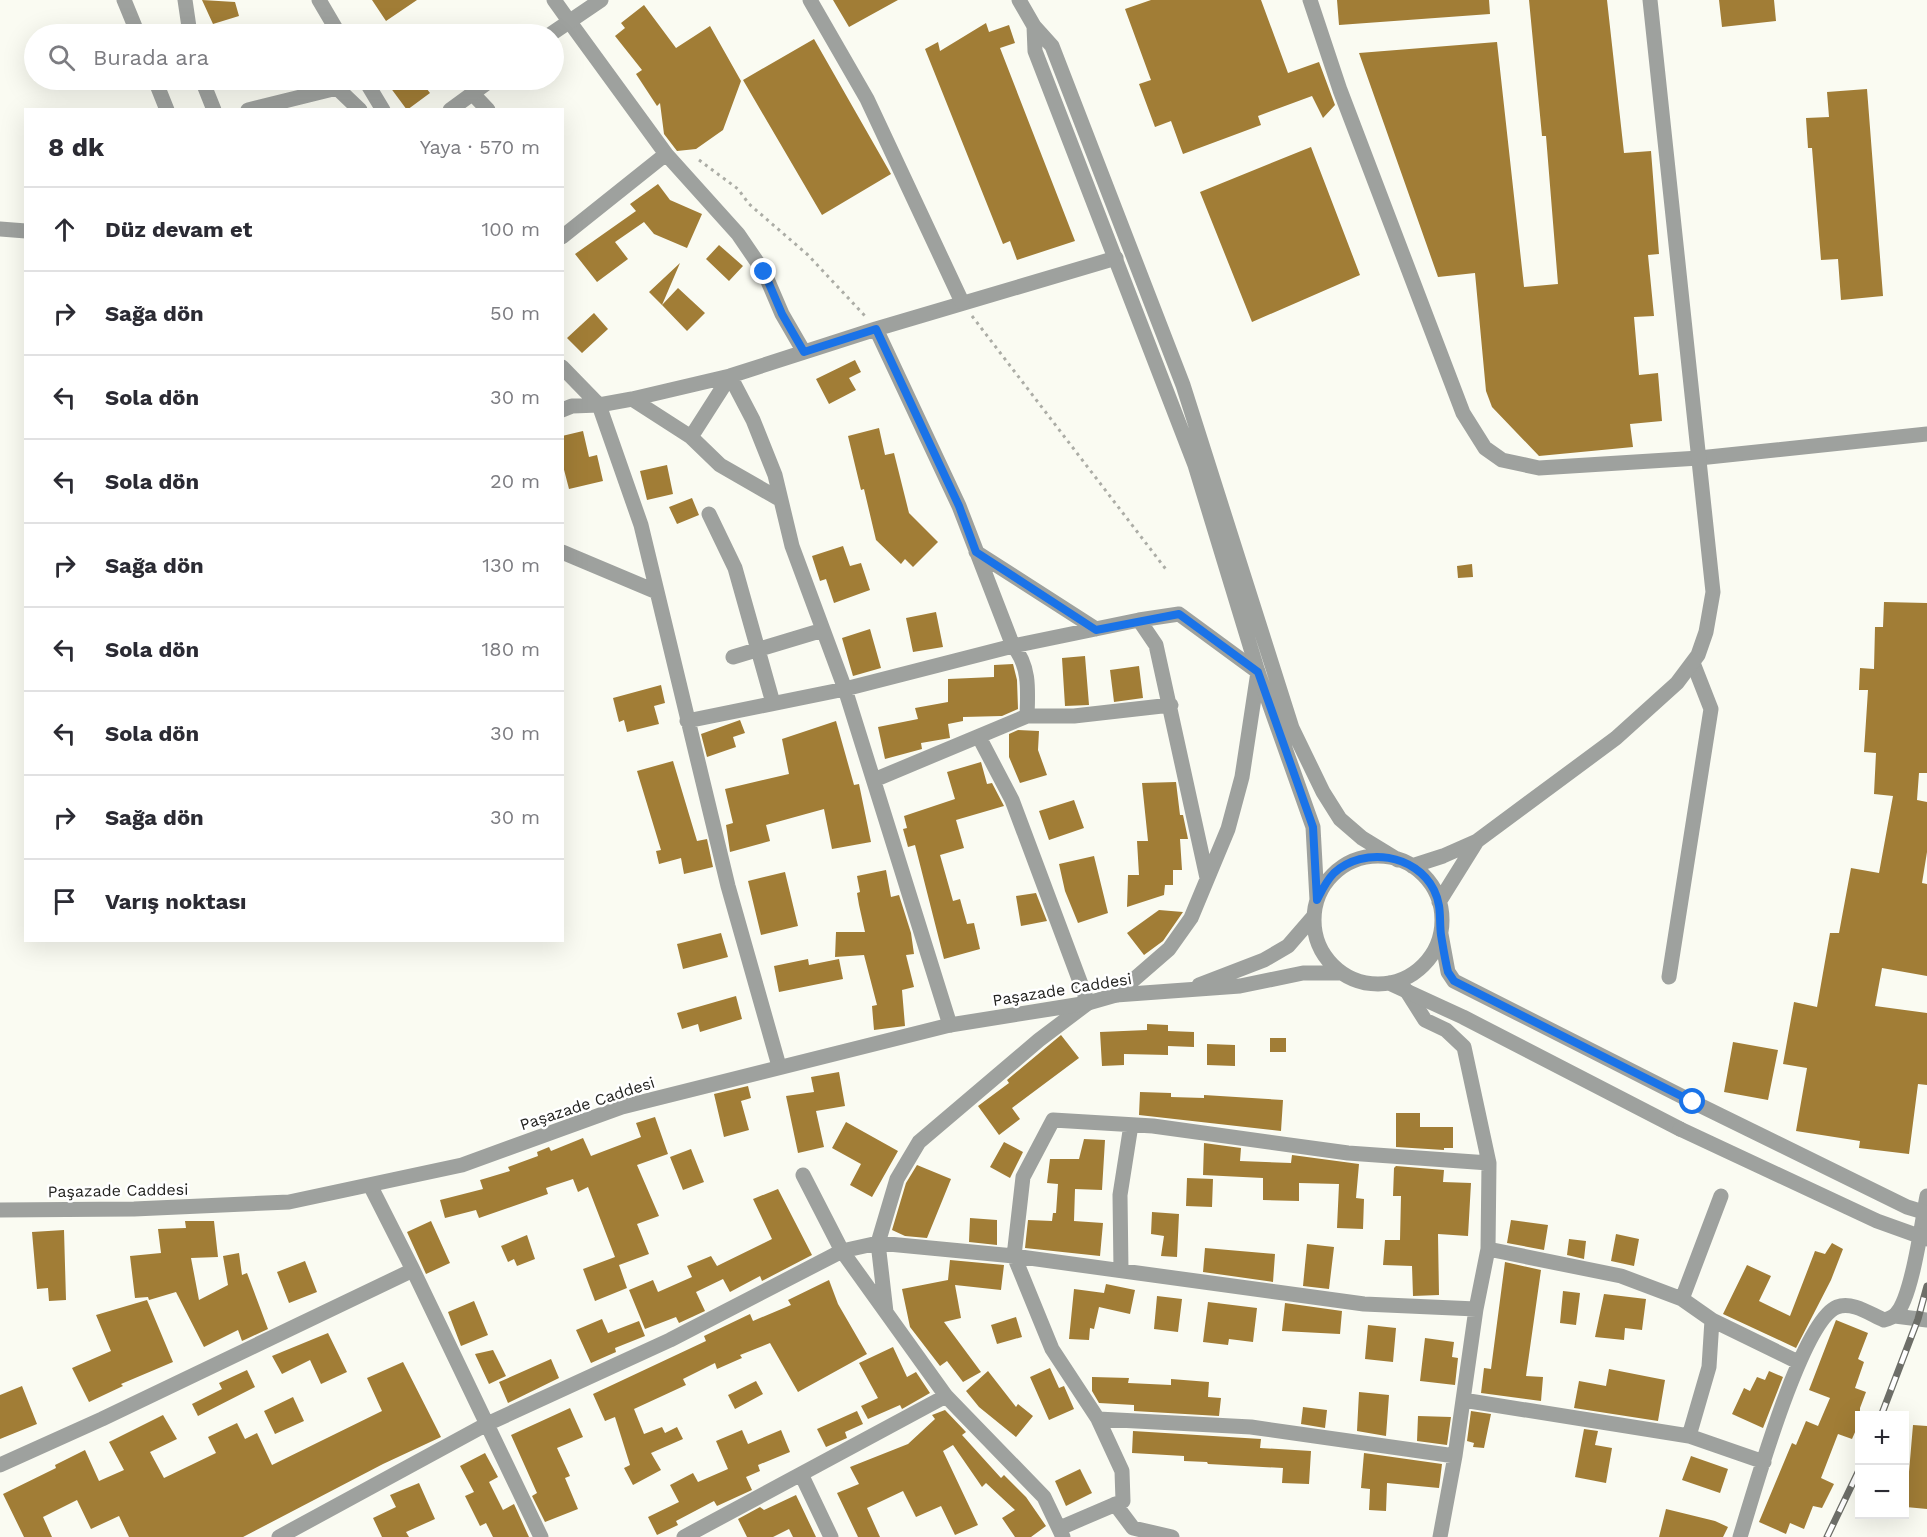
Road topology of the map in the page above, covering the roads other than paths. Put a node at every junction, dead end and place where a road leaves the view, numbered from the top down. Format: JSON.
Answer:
{"nodes":[{"id":1,"x":124,"y":0,"type":"edge"},
{"id":2,"x":185,"y":0,"type":"edge"},
{"id":3,"x":319,"y":0,"type":"edge"},
{"id":4,"x":554,"y":0,"type":"edge"},
{"id":5,"x":601,"y":0,"type":"edge"},
{"id":6,"x":810,"y":0,"type":"edge"},
{"id":7,"x":1019,"y":0,"type":"edge"},
{"id":8,"x":1310,"y":0,"type":"edge"},
{"id":9,"x":1650,"y":0,"type":"edge"},
{"id":10,"x":569,"y":21,"type":"junction"},
{"id":11,"x":134,"y":24,"type":"edge"},
{"id":12,"x":189,"y":24,"type":"edge"},
{"id":13,"x":333,"y":24,"type":"edge"},
{"id":14,"x":564,"y":25,"type":"edge"},
{"id":15,"x":1034,"y":26,"type":"junction"},
{"id":16,"x":159,"y":90,"type":"edge"},
{"id":17,"x":206,"y":90,"type":"edge"},
{"id":18,"x":329,"y":90,"type":"edge"},
{"id":19,"x":339,"y":90,"type":"edge"},
{"id":20,"x":371,"y":90,"type":"edge"},
{"id":21,"x":476,"y":90,"type":"edge"},
{"id":22,"x":472,"y":93,"type":"junction"},
{"id":23,"x":166,"y":108,"type":"edge"},
{"id":24,"x":213,"y":108,"type":"edge"},
{"id":25,"x":256,"y":108,"type":"edge"},
{"id":26,"x":358,"y":108,"type":"edge"},
{"id":27,"x":382,"y":108,"type":"edge"},
{"id":28,"x":453,"y":108,"type":"edge"},
{"id":29,"x":486,"y":108,"type":"edge"},
{"id":30,"x":666,"y":154,"type":"junction"},
{"id":31,"x":0,"y":229,"type":"edge"},
{"id":32,"x":24,"y":231,"type":"edge"},
{"id":33,"x":564,"y":235,"type":"edge"},
{"id":34,"x":1116,"y":258,"type":"junction"},
{"id":35,"x":962,"y":303,"type":"junction"},
{"id":36,"x":876,"y":329,"type":"junction"},
{"id":37,"x":804,"y":352,"type":"junction"},
{"id":38,"x":564,"y":369,"type":"edge"},
{"id":39,"x":730,"y":376,"type":"junction"},
{"id":40,"x":632,"y":399,"type":"junction"},
{"id":41,"x":599,"y":405,"type":"junction"},
{"id":42,"x":564,"y":409,"type":"edge"},
{"id":43,"x":1927,"y":434,"type":"edge"},
{"id":44,"x":691,"y":437,"type":"junction"},
{"id":45,"x":1699,"y":458,"type":"junction"},
{"id":46,"x":781,"y":500,"type":"junction"},
{"id":47,"x":709,"y":514,"type":"dead end"},
{"id":48,"x":976,"y":552,"type":"junction"},
{"id":49,"x":564,"y":553,"type":"edge"},
{"id":50,"x":657,"y":592,"type":"junction"},
{"id":51,"x":1139,"y":620,"type":"junction"},
{"id":52,"x":823,"y":630,"type":"junction"},
{"id":53,"x":1096,"y":630,"type":"junction"},
{"id":54,"x":1013,"y":646,"type":"junction"},
{"id":55,"x":758,"y":649,"type":"junction"},
{"id":56,"x":733,"y":657,"type":"dead end"},
{"id":57,"x":1693,"y":663,"type":"junction"},
{"id":58,"x":1258,"y":672,"type":"junction"},
{"id":59,"x":845,"y":688,"type":"junction"},
{"id":60,"x":773,"y":703,"type":"junction"},
{"id":61,"x":1171,"y":705,"type":"junction"},
{"id":62,"x":1027,"y":716,"type":"junction"},
{"id":63,"x":687,"y":721,"type":"junction"},
{"id":64,"x":979,"y":737,"type":"junction"},
{"id":65,"x":874,"y":780,"type":"junction"},
{"id":66,"x":1477,"y":841,"type":"junction"},
{"id":67,"x":1405,"y":863,"type":"junction"},
{"id":68,"x":1207,"y":878,"type":"junction"},
{"id":69,"x":1317,"y":900,"type":"junction"},
{"id":70,"x":1439,"y":902,"type":"junction"},
{"id":71,"x":1314,"y":916,"type":"junction"},
{"id":72,"x":1441,"y":932,"type":"junction"},
{"id":73,"x":1342,"y":973,"type":"junction"},
{"id":74,"x":1669,"y":977,"type":"dead end"},
{"id":75,"x":1389,"y":983,"type":"junction"},
{"id":76,"x":1406,"y":990,"type":"junction"},
{"id":77,"x":1182,"y":992,"type":"junction"},
{"id":78,"x":1116,"y":995,"type":"junction"},
{"id":79,"x":1088,"y":1003,"type":"junction"},
{"id":80,"x":950,"y":1025,"type":"junction"},
{"id":81,"x":779,"y":1066,"type":"junction"},
{"id":82,"x":1131,"y":1125,"type":"junction"},
{"id":83,"x":1489,"y":1163,"type":"junction"},
{"id":84,"x":803,"y":1175,"type":"dead end"},
{"id":85,"x":371,"y":1186,"type":"junction"},
{"id":86,"x":1721,"y":1196,"type":"dead end"},
{"id":87,"x":1927,"y":1196,"type":"edge"},
{"id":88,"x":0,"y":1210,"type":"edge"},
{"id":89,"x":1927,"y":1213,"type":"edge"},
{"id":90,"x":1927,"y":1239,"type":"edge"},
{"id":91,"x":878,"y":1243,"type":"junction"},
{"id":92,"x":1488,"y":1249,"type":"junction"},
{"id":93,"x":842,"y":1251,"type":"junction"},
{"id":94,"x":1014,"y":1256,"type":"junction"},
{"id":95,"x":413,"y":1270,"type":"junction"},
{"id":96,"x":1121,"y":1270,"type":"junction"},
{"id":97,"x":1682,"y":1299,"type":"junction"},
{"id":98,"x":1476,"y":1309,"type":"junction"},
{"id":99,"x":886,"y":1312,"type":"junction"},
{"id":100,"x":1895,"y":1316,"type":"junction"},
{"id":101,"x":1712,"y":1320,"type":"junction"},
{"id":102,"x":1927,"y":1320,"type":"edge"},
{"id":103,"x":1798,"y":1362,"type":"junction"},
{"id":104,"x":946,"y":1396,"type":"junction"},
{"id":105,"x":1463,"y":1400,"type":"junction"},
{"id":106,"x":1098,"y":1419,"type":"junction"},
{"id":107,"x":488,"y":1424,"type":"junction"},
{"id":108,"x":1689,"y":1436,"type":"junction"},
{"id":109,"x":1455,"y":1456,"type":"junction"},
{"id":110,"x":1764,"y":1462,"type":"junction"},
{"id":111,"x":0,"y":1465,"type":"edge"},
{"id":112,"x":801,"y":1474,"type":"junction"},
{"id":113,"x":1115,"y":1504,"type":"junction"},
{"id":114,"x":1061,"y":1533,"type":"edge"},
{"id":115,"x":279,"y":1537,"type":"edge"},
{"id":116,"x":541,"y":1537,"type":"edge"},
{"id":117,"x":684,"y":1537,"type":"edge"},
{"id":118,"x":831,"y":1537,"type":"edge"},
{"id":119,"x":1172,"y":1537,"type":"edge"},
{"id":120,"x":1440,"y":1537,"type":"edge"},
{"id":121,"x":1740,"y":1537,"type":"edge"}],
"edges":[{"from":1,"to":11,"type":"street"},
{"from":2,"to":12,"type":"street"},
{"from":3,"to":13,"type":"street"},
{"from":4,"to":10,"type":"street"},
{"from":5,"to":10,"type":"street"},
{"from":6,"to":35,"type":"street"},
{"from":7,"to":15,"type":"street"},
{"from":8,"to":45,"type":"street"},
{"from":9,"to":45,"type":"street"},
{"from":10,"to":14,"type":"street"},
{"from":10,"to":30,"type":"street"},
{"from":15,"to":34,"type":"street"},
{"from":15,"to":67,"type":"street"},
{"from":16,"to":23,"type":"street"},
{"from":17,"to":24,"type":"street"},
{"from":18,"to":25,"type":"street"},
{"from":19,"to":26,"type":"street"},
{"from":20,"to":27,"type":"street"},
{"from":21,"to":22,"type":"street"},
{"from":22,"to":28,"type":"street"},
{"from":22,"to":29,"type":"street"},
{"from":30,"to":33,"type":"street"},
{"from":30,"to":37,"type":"street"},
{"from":31,"to":32,"type":"street"},
{"from":34,"to":35,"type":"street"},
{"from":34,"to":58,"type":"street"},
{"from":35,"to":36,"type":"street"},
{"from":36,"to":37,"type":"street"},
{"from":36,"to":48,"type":"street"},
{"from":37,"to":39,"type":"street"},
{"from":38,"to":41,"type":"street"},
{"from":39,"to":40,"type":"street"},
{"from":39,"to":44,"type":"street"},
{"from":39,"to":46,"type":"street"},
{"from":40,"to":41,"type":"street"},
{"from":40,"to":44,"type":"street"},
{"from":41,"to":42,"type":"street"},
{"from":41,"to":50,"type":"street"},
{"from":43,"to":45,"type":"street"},
{"from":44,"to":46,"type":"street"},
{"from":45,"to":57,"type":"street"},
{"from":46,"to":52,"type":"street"},
{"from":47,"to":55,"type":"street"},
{"from":48,"to":53,"type":"street"},
{"from":48,"to":54,"type":"street"},
{"from":49,"to":50,"type":"street"},
{"from":50,"to":63,"type":"street"},
{"from":51,"to":53,"type":"street"},
{"from":51,"to":58,"type":"street"},
{"from":51,"to":61,"type":"street"},
{"from":52,"to":55,"type":"street"},
{"from":52,"to":59,"type":"street"},
{"from":53,"to":54,"type":"street"},
{"from":54,"to":59,"type":"street"},
{"from":54,"to":62,"type":"street"},
{"from":55,"to":56,"type":"street"},
{"from":55,"to":60,"type":"street"},
{"from":57,"to":66,"type":"street"},
{"from":57,"to":74,"type":"street"},
{"from":58,"to":68,"type":"street"},
{"from":58,"to":69,"type":"street"},
{"from":59,"to":60,"type":"street"},
{"from":59,"to":65,"type":"street"},
{"from":60,"to":63,"type":"street"},
{"from":61,"to":62,"type":"street"},
{"from":61,"to":68,"type":"street"},
{"from":62,"to":64,"type":"street"},
{"from":63,"to":81,"type":"street"},
{"from":64,"to":65,"type":"street"},
{"from":64,"to":79,"type":"street"},
{"from":65,"to":80,"type":"street"},
{"from":66,"to":67,"type":"street"},
{"from":66,"to":70,"type":"street"},
{"from":67,"to":69,"type":"street"},
{"from":67,"to":70,"type":"street"},
{"from":68,"to":78,"type":"street"},
{"from":69,"to":71,"type":"street"},
{"from":70,"to":72,"type":"street"},
{"from":71,"to":73,"type":"street"},
{"from":71,"to":77,"type":"street"},
{"from":72,"to":75,"type":"street"},
{"from":72,"to":89,"type":"street","bridge":true},
{"from":73,"to":75,"type":"street"},
{"from":73,"to":77,"type":"street","name":"Paşazade Caddesi"},
{"from":75,"to":76,"type":"street"},
{"from":76,"to":83,"type":"street"},
{"from":76,"to":90,"type":"street","bridge":true},
{"from":77,"to":78,"type":"street","name":"Paşazade Caddesi"},
{"from":78,"to":79,"type":"street","name":"Paşazade Caddesi"},
{"from":79,"to":80,"type":"street","name":"Paşazade Caddesi"},
{"from":79,"to":91,"type":"street"},
{"from":80,"to":81,"type":"street","name":"Paşazade Caddesi"},
{"from":81,"to":85,"type":"street","name":"Paşazade Caddesi"},
{"from":82,"to":83,"type":"street"},
{"from":82,"to":94,"type":"street"},
{"from":82,"to":96,"type":"street"},
{"from":83,"to":92,"type":"street"},
{"from":84,"to":93,"type":"street"},
{"from":85,"to":88,"type":"street","name":"Paşazade Caddesi"},
{"from":85,"to":95,"type":"street"},
{"from":86,"to":97,"type":"street"},
{"from":87,"to":100,"type":"street"},
{"from":91,"to":93,"type":"street"},
{"from":91,"to":94,"type":"street"},
{"from":91,"to":99,"type":"street"},
{"from":92,"to":97,"type":"street"},
{"from":92,"to":98,"type":"street"},
{"from":93,"to":99,"type":"street"},
{"from":93,"to":107,"type":"street"},
{"from":94,"to":96,"type":"street"},
{"from":94,"to":106,"type":"street"},
{"from":95,"to":107,"type":"street"},
{"from":95,"to":111,"type":"street"},
{"from":96,"to":98,"type":"street"},
{"from":97,"to":101,"type":"street"},
{"from":98,"to":105,"type":"street"},
{"from":99,"to":104,"type":"street"},
{"from":100,"to":102,"type":"street"},
{"from":100,"to":103,"type":"street"},
{"from":101,"to":103,"type":"street"},
{"from":101,"to":108,"type":"street"},
{"from":103,"to":110,"type":"street"},
{"from":104,"to":112,"type":"street"},
{"from":104,"to":114,"type":"street"},
{"from":105,"to":108,"type":"street"},
{"from":105,"to":109,"type":"street"},
{"from":106,"to":109,"type":"street"},
{"from":106,"to":113,"type":"street"},
{"from":107,"to":115,"type":"street"},
{"from":107,"to":116,"type":"street"},
{"from":108,"to":110,"type":"street"},
{"from":109,"to":120,"type":"street"},
{"from":110,"to":121,"type":"street"},
{"from":112,"to":117,"type":"street"},
{"from":112,"to":118,"type":"street"},
{"from":113,"to":114,"type":"street"},
{"from":113,"to":119,"type":"street"}]}
